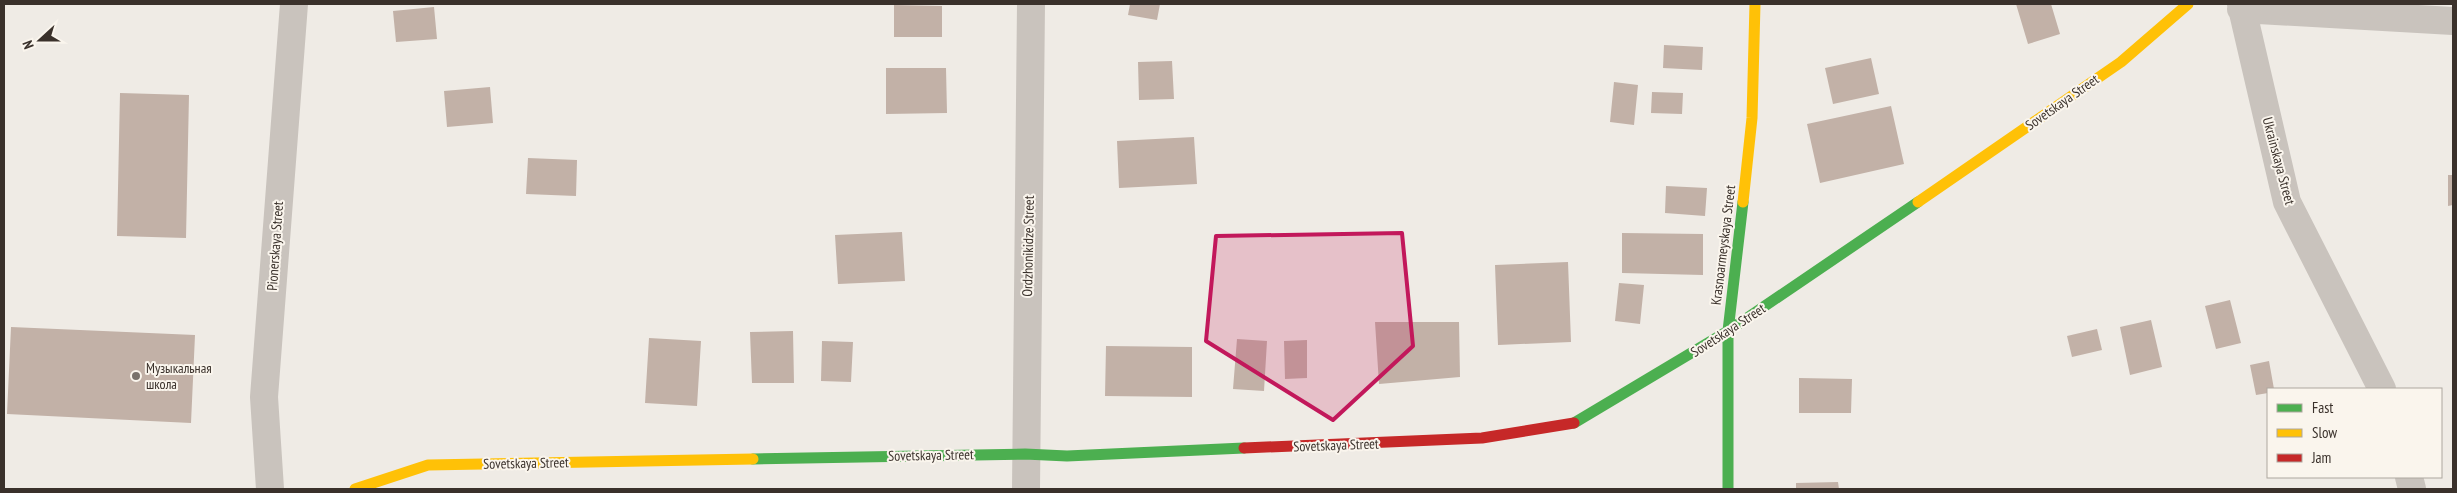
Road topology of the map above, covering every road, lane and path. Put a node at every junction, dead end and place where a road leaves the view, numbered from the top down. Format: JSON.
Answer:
{"nodes":[{"id":1,"x":294,"y":4,"type":"edge"},
{"id":2,"x":1031,"y":4,"type":"edge"},
{"id":3,"x":1755,"y":4,"type":"edge"},
{"id":4,"x":2188,"y":4,"type":"edge"},
{"id":5,"x":2241,"y":6,"type":"edge"},
{"id":6,"x":2453,"y":20,"type":"edge"},
{"id":7,"x":1728,"y":331,"type":"junction"},
{"id":8,"x":2381,"y":388,"type":"edge"},
{"id":9,"x":1025,"y":454,"type":"junction"},
{"id":10,"x":270,"y":489,"type":"edge"},
{"id":11,"x":355,"y":489,"type":"edge"},
{"id":12,"x":1026,"y":489,"type":"edge"},
{"id":13,"x":1728,"y":489,"type":"edge"}],
"edges":[{"from":1,"to":10,"type":"street","name":"Pionerskaya Street"},
{"from":2,"to":9,"type":"street","name":"Ordzhonikidze Street"},
{"from":3,"to":7,"type":"street","name":"Krasnoarmeyskaya Street"},
{"from":4,"to":7,"type":"street","name":"Sovetskaya Street"},
{"from":5,"to":6,"type":"street"},
{"from":5,"to":8,"type":"street","name":"Ukrainskaya Street"},
{"from":7,"to":9,"type":"street","name":"Sovetskaya Street"},
{"from":7,"to":13,"type":"street","name":"Krasnoarmeyskaya Street"},
{"from":9,"to":11,"type":"street","name":"Sovetskaya Street"},
{"from":9,"to":12,"type":"street","name":"Ordzhonikidze Street"}]}
